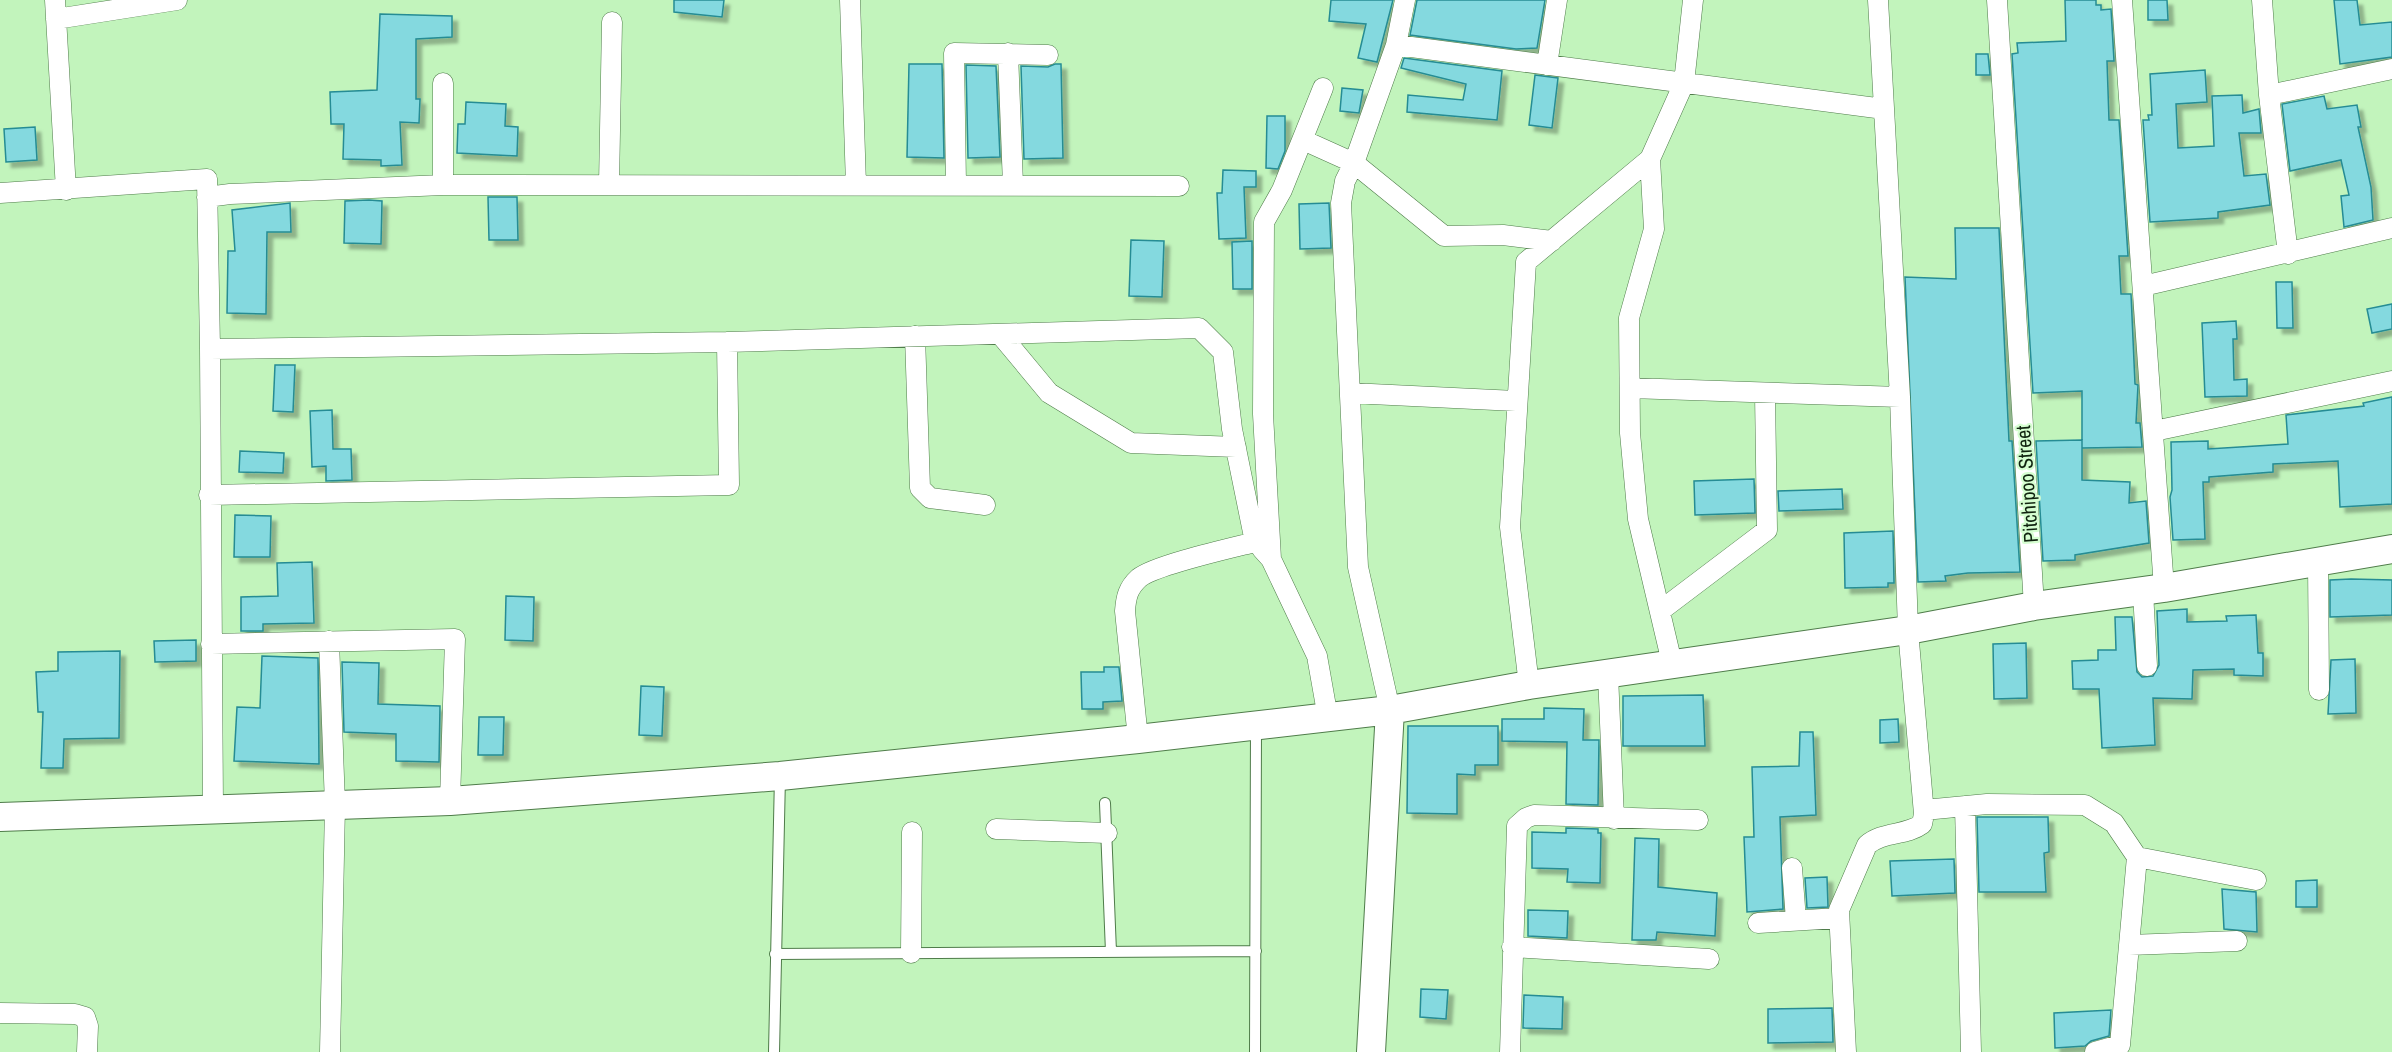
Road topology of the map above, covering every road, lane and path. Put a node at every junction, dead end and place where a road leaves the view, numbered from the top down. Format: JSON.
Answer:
{"nodes":[{"id":1,"x":177,"y":0,"type":"edge"},
{"id":2,"x":850,"y":0,"type":"edge"},
{"id":3,"x":1405,"y":0,"type":"edge"},
{"id":4,"x":1557,"y":0,"type":"edge"},
{"id":5,"x":1693,"y":0,"type":"edge"},
{"id":6,"x":1878,"y":0,"type":"edge"},
{"id":7,"x":1997,"y":0,"type":"edge"},
{"id":8,"x":2122,"y":0,"type":"edge"},
{"id":9,"x":2262,"y":0,"type":"edge"},
{"id":10,"x":55,"y":9,"type":"edge"},
{"id":11,"x":612,"y":22,"type":"dead end"},
{"id":12,"x":1396,"y":45,"type":"junction"},
{"id":13,"x":1008,"y":53,"type":"junction"},
{"id":14,"x":1048,"y":55,"type":"dead end"},
{"id":15,"x":1547,"y":65,"type":"junction"},
{"id":16,"x":2392,"y":69,"type":"edge"},
{"id":17,"x":443,"y":83,"type":"dead end"},
{"id":18,"x":1684,"y":83,"type":"junction"},
{"id":19,"x":1323,"y":88,"type":"dead end"},
{"id":20,"x":2269,"y":95,"type":"junction"},
{"id":21,"x":1884,"y":109,"type":"junction"},
{"id":22,"x":1303,"y":140,"type":"junction"},
{"id":23,"x":1650,"y":159,"type":"junction"},
{"id":24,"x":1354,"y":163,"type":"junction"},
{"id":25,"x":443,"y":185,"type":"junction"},
{"id":26,"x":609,"y":185,"type":"junction"},
{"id":27,"x":856,"y":185,"type":"junction"},
{"id":28,"x":956,"y":185,"type":"junction"},
{"id":29,"x":1013,"y":185,"type":"junction"},
{"id":30,"x":1179,"y":186,"type":"dead end"},
{"id":31,"x":66,"y":190,"type":"junction"},
{"id":32,"x":0,"y":193,"type":"edge"},
{"id":33,"x":207,"y":197,"type":"junction"},
{"id":34,"x":2392,"y":228,"type":"edge"},
{"id":35,"x":1551,"y":241,"type":"junction"},
{"id":36,"x":2288,"y":254,"type":"junction"},
{"id":37,"x":2143,"y":286,"type":"junction"},
{"id":38,"x":1000,"y":334,"type":"junction"},
{"id":39,"x":915,"y":336,"type":"junction"},
{"id":40,"x":727,"y":342,"type":"junction"},
{"id":41,"x":210,"y":349,"type":"junction"},
{"id":42,"x":2392,"y":381,"type":"edge"},
{"id":43,"x":1630,"y":388,"type":"junction"},
{"id":44,"x":1350,"y":393,"type":"junction"},
{"id":45,"x":1765,"y":393,"type":"junction"},
{"id":46,"x":1900,"y":397,"type":"junction"},
{"id":47,"x":1516,"y":401,"type":"junction"},
{"id":48,"x":2154,"y":431,"type":"junction"},
{"id":49,"x":1236,"y":447,"type":"junction"},
{"id":50,"x":209,"y":495,"type":"junction"},
{"id":51,"x":985,"y":505,"type":"dead end"},
{"id":52,"x":1255,"y":542,"type":"junction"},
{"id":53,"x":2392,"y":549,"type":"edge"},
{"id":54,"x":1271,"y":559,"type":"junction"},
{"id":55,"x":2318,"y":561,"type":"junction"},
{"id":56,"x":2153,"y":589,"type":"junction"},
{"id":57,"x":2034,"y":606,"type":"junction"},
{"id":58,"x":1660,"y":611,"type":"junction"},
{"id":59,"x":1908,"y":630,"type":"junction"},
{"id":60,"x":329,"y":641,"type":"junction"},
{"id":61,"x":211,"y":644,"type":"junction"},
{"id":62,"x":1672,"y":663,"type":"junction"},
{"id":63,"x":2147,"y":666,"type":"dead end"},
{"id":64,"x":1608,"y":674,"type":"junction"},
{"id":65,"x":1529,"y":685,"type":"junction"},
{"id":66,"x":2319,"y":690,"type":"dead end"},
{"id":67,"x":1390,"y":710,"type":"junction"},
{"id":68,"x":1328,"y":718,"type":"junction"},
{"id":69,"x":1256,"y":726,"type":"junction"},
{"id":70,"x":1138,"y":740,"type":"junction"},
{"id":71,"x":780,"y":776,"type":"junction"},
{"id":72,"x":450,"y":801,"type":"junction"},
{"id":73,"x":1106,"y":803,"type":"dead end"},
{"id":74,"x":335,"y":805,"type":"junction"},
{"id":75,"x":1965,"y":807,"type":"junction"},
{"id":76,"x":213,"y":808,"type":"junction"},
{"id":77,"x":1924,"y":810,"type":"junction"},
{"id":78,"x":0,"y":817,"type":"edge"},
{"id":79,"x":1614,"y":819,"type":"junction"},
{"id":80,"x":1698,"y":820,"type":"dead end"},
{"id":81,"x":996,"y":829,"type":"dead end"},
{"id":82,"x":912,"y":832,"type":"dead end"},
{"id":83,"x":1107,"y":833,"type":"junction"},
{"id":84,"x":2137,"y":857,"type":"junction"},
{"id":85,"x":1792,"y":868,"type":"dead end"},
{"id":86,"x":2256,"y":880,"type":"dead end"},
{"id":87,"x":1838,"y":918,"type":"junction"},
{"id":88,"x":1796,"y":920,"type":"junction"},
{"id":89,"x":1758,"y":923,"type":"dead end"},
{"id":90,"x":2237,"y":941,"type":"dead end"},
{"id":91,"x":2129,"y":945,"type":"junction"},
{"id":92,"x":1512,"y":947,"type":"junction"},
{"id":93,"x":1256,"y":951,"type":"junction"},
{"id":94,"x":1111,"y":952,"type":"junction"},
{"id":95,"x":911,"y":953,"type":"junction"},
{"id":96,"x":775,"y":954,"type":"junction"},
{"id":97,"x":1709,"y":959,"type":"dead end"},
{"id":98,"x":0,"y":1013,"type":"edge"},
{"id":99,"x":87,"y":1052,"type":"edge"},
{"id":100,"x":330,"y":1052,"type":"edge"},
{"id":101,"x":774,"y":1052,"type":"edge"},
{"id":102,"x":1255,"y":1052,"type":"edge"},
{"id":103,"x":1371,"y":1052,"type":"edge"},
{"id":104,"x":1510,"y":1052,"type":"edge"},
{"id":105,"x":1846,"y":1052,"type":"edge"},
{"id":106,"x":1971,"y":1052,"type":"edge"},
{"id":107,"x":2095,"y":1052,"type":"edge"}],
"edges":[{"from":1,"to":10,"type":"street"},
{"from":2,"to":27,"type":"street"},
{"from":3,"to":12,"type":"street"},
{"from":4,"to":15,"type":"street"},
{"from":5,"to":18,"type":"street"},
{"from":6,"to":21,"type":"street"},
{"from":7,"to":57,"type":"street","name":"Pitchipoo Street"},
{"from":8,"to":37,"type":"street"},
{"from":9,"to":20,"type":"street"},
{"from":10,"to":31,"type":"street"},
{"from":11,"to":26,"type":"street"},
{"from":12,"to":15,"type":"street"},
{"from":12,"to":24,"type":"street"},
{"from":13,"to":14,"type":"street"},
{"from":13,"to":28,"type":"street"},
{"from":13,"to":29,"type":"street"},
{"from":15,"to":18,"type":"street"},
{"from":16,"to":20,"type":"street"},
{"from":17,"to":25,"type":"street"},
{"from":18,"to":21,"type":"street"},
{"from":18,"to":23,"type":"street"},
{"from":19,"to":22,"type":"street"},
{"from":20,"to":36,"type":"street"},
{"from":21,"to":46,"type":"street"},
{"from":22,"to":24,"type":"street"},
{"from":22,"to":54,"type":"street"},
{"from":23,"to":35,"type":"street"},
{"from":23,"to":43,"type":"street"},
{"from":24,"to":35,"type":"street"},
{"from":24,"to":44,"type":"street"},
{"from":25,"to":26,"type":"street"},
{"from":25,"to":33,"type":"street"},
{"from":26,"to":27,"type":"street"},
{"from":27,"to":28,"type":"street"},
{"from":28,"to":29,"type":"street"},
{"from":29,"to":30,"type":"street"},
{"from":31,"to":32,"type":"street"},
{"from":31,"to":33,"type":"street"},
{"from":33,"to":41,"type":"street"},
{"from":34,"to":36,"type":"street"},
{"from":35,"to":47,"type":"street"},
{"from":36,"to":37,"type":"street"},
{"from":37,"to":48,"type":"street"},
{"from":38,"to":39,"type":"street"},
{"from":38,"to":49,"type":"street"},
{"from":38,"to":49,"type":"street"},
{"from":39,"to":40,"type":"street"},
{"from":39,"to":51,"type":"street"},
{"from":40,"to":41,"type":"street"},
{"from":40,"to":50,"type":"street"},
{"from":41,"to":50,"type":"street"},
{"from":42,"to":48,"type":"street"},
{"from":43,"to":45,"type":"street"},
{"from":43,"to":58,"type":"street"},
{"from":44,"to":47,"type":"street"},
{"from":44,"to":67,"type":"street"},
{"from":45,"to":46,"type":"street"},
{"from":45,"to":58,"type":"street"},
{"from":46,"to":59,"type":"street"},
{"from":47,"to":65,"type":"street"},
{"from":48,"to":56,"type":"street"},
{"from":49,"to":52,"type":"street"},
{"from":50,"to":61,"type":"street"},
{"from":52,"to":54,"type":"street"},
{"from":52,"to":70,"type":"street"},
{"from":53,"to":55,"type":"street"},
{"from":54,"to":68,"type":"street"},
{"from":55,"to":56,"type":"street"},
{"from":55,"to":66,"type":"street"},
{"from":56,"to":57,"type":"street"},
{"from":56,"to":63,"type":"street"},
{"from":57,"to":59,"type":"street"},
{"from":58,"to":62,"type":"street"},
{"from":59,"to":62,"type":"street"},
{"from":59,"to":77,"type":"street"},
{"from":60,"to":61,"type":"street"},
{"from":60,"to":72,"type":"street"},
{"from":60,"to":74,"type":"street"},
{"from":61,"to":76,"type":"street"},
{"from":62,"to":64,"type":"street"},
{"from":64,"to":65,"type":"street"},
{"from":64,"to":79,"type":"street"},
{"from":65,"to":67,"type":"street"},
{"from":67,"to":68,"type":"street"},
{"from":67,"to":103,"type":"street"},
{"from":68,"to":69,"type":"street"},
{"from":69,"to":70,"type":"street"},
{"from":69,"to":93,"type":"lane"},
{"from":70,"to":71,"type":"street"},
{"from":71,"to":72,"type":"street"},
{"from":71,"to":96,"type":"lane"},
{"from":72,"to":74,"type":"street"},
{"from":73,"to":83,"type":"lane"},
{"from":74,"to":76,"type":"street"},
{"from":74,"to":100,"type":"street"},
{"from":75,"to":77,"type":"street"},
{"from":75,"to":84,"type":"street"},
{"from":75,"to":106,"type":"street"},
{"from":76,"to":78,"type":"street"},
{"from":77,"to":87,"type":"street"},
{"from":79,"to":80,"type":"street"},
{"from":79,"to":92,"type":"street"},
{"from":81,"to":83,"type":"street"},
{"from":82,"to":95,"type":"street"},
{"from":83,"to":94,"type":"lane"},
{"from":84,"to":86,"type":"street"},
{"from":84,"to":91,"type":"street"},
{"from":85,"to":88,"type":"street"},
{"from":87,"to":88,"type":"street"},
{"from":87,"to":105,"type":"street"},
{"from":88,"to":89,"type":"street"},
{"from":90,"to":91,"type":"street"},
{"from":91,"to":107,"type":"street"},
{"from":92,"to":97,"type":"street"},
{"from":92,"to":104,"type":"street"},
{"from":93,"to":94,"type":"lane"},
{"from":93,"to":102,"type":"lane"},
{"from":94,"to":95,"type":"lane"},
{"from":95,"to":96,"type":"lane"},
{"from":96,"to":101,"type":"lane"},
{"from":98,"to":99,"type":"street"}]}
